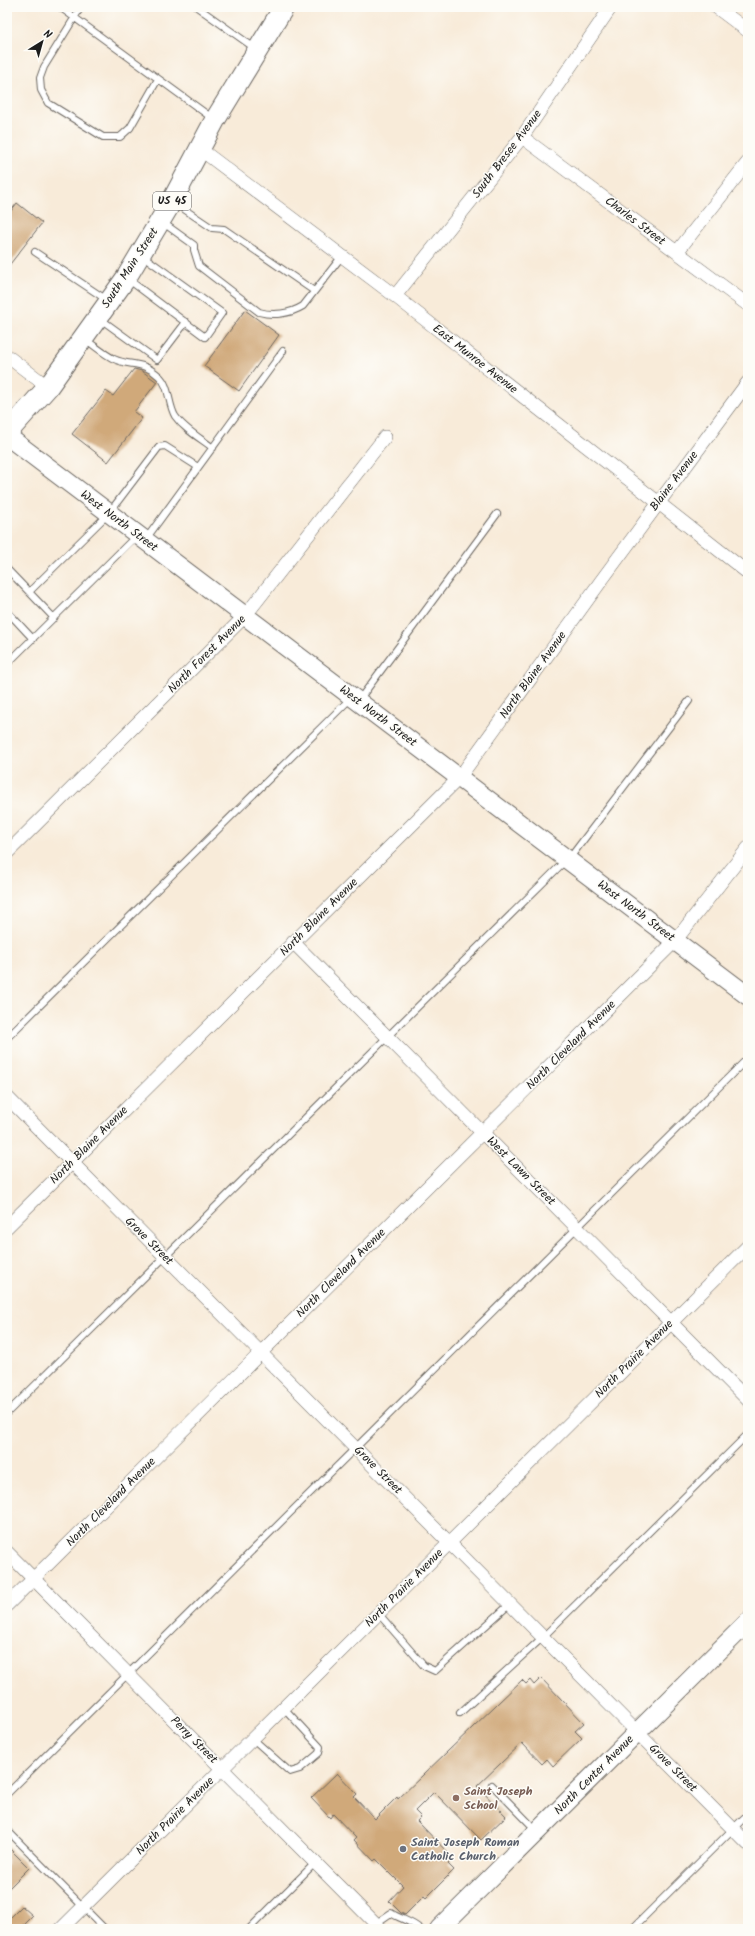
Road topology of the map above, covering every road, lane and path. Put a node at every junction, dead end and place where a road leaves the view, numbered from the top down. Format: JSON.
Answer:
{"nodes":[{"id":1,"x":60,"y":7,"type":"edge"},
{"id":2,"x":81,"y":7,"type":"edge"},
{"id":3,"x":197,"y":7,"type":"edge"},
{"id":4,"x":284,"y":7,"type":"edge"},
{"id":5,"x":611,"y":7,"type":"edge"},
{"id":6,"x":716,"y":7,"type":"edge"},
{"id":7,"x":74,"y":17,"type":"junction"},
{"id":8,"x":748,"y":31,"type":"edge"},
{"id":9,"x":258,"y":50,"type":"junction"},
{"id":10,"x":158,"y":79,"type":"junction"},
{"id":11,"x":215,"y":120,"type":"junction"},
{"id":12,"x":522,"y":136,"type":"junction"},
{"id":13,"x":200,"y":149,"type":"junction"},
{"id":14,"x":748,"y":162,"type":"edge"},
{"id":15,"x":172,"y":201,"type":"junction"},
{"id":16,"x":160,"y":221,"type":"junction"},
{"id":17,"x":35,"y":252,"type":"dead end"},
{"id":18,"x":677,"y":252,"type":"junction"},
{"id":19,"x":140,"y":254,"type":"junction"},
{"id":20,"x":342,"y":256,"type":"junction"},
{"id":21,"x":126,"y":278,"type":"junction"},
{"id":22,"x":314,"y":291,"type":"junction"},
{"id":23,"x":395,"y":296,"type":"junction"},
{"id":24,"x":748,"y":306,"type":"edge"},
{"id":25,"x":103,"y":309,"type":"junction"},
{"id":26,"x":186,"y":322,"type":"junction"},
{"id":27,"x":83,"y":338,"type":"junction"},
{"id":28,"x":283,"y":351,"type":"dead end"},
{"id":29,"x":7,"y":356,"type":"edge"},
{"id":30,"x":748,"y":382,"type":"edge"},
{"id":31,"x":48,"y":387,"type":"junction"},
{"id":32,"x":7,"y":435,"type":"edge"},
{"id":33,"x":385,"y":437,"type":"dead end"},
{"id":34,"x":213,"y":448,"type":"junction"},
{"id":35,"x":198,"y":467,"type":"junction"},
{"id":36,"x":658,"y":504,"type":"junction"},
{"id":37,"x":109,"y":513,"type":"junction"},
{"id":38,"x":497,"y":514,"type":"dead end"},
{"id":39,"x":141,"y":537,"type":"junction"},
{"id":40,"x":7,"y":569,"type":"edge"},
{"id":41,"x":748,"y":573,"type":"edge"},
{"id":42,"x":601,"y":581,"type":"joint"},
{"id":43,"x":29,"y":592,"type":"junction"},
{"id":44,"x":7,"y":611,"type":"edge"},
{"id":45,"x":245,"y":616,"type":"junction"},
{"id":46,"x":54,"y":618,"type":"junction"},
{"id":47,"x":33,"y":638,"type":"junction"},
{"id":48,"x":7,"y":664,"type":"edge"},
{"id":49,"x":355,"y":699,"type":"junction"},
{"id":50,"x":689,"y":701,"type":"dead end"},
{"id":51,"x":459,"y":778,"type":"junction"},
{"id":52,"x":748,"y":848,"type":"edge"},
{"id":53,"x":7,"y":853,"type":"edge"},
{"id":54,"x":567,"y":859,"type":"junction"},
{"id":55,"x":676,"y":941,"type":"junction"},
{"id":56,"x":293,"y":942,"type":"junction"},
{"id":57,"x":748,"y":996,"type":"edge"},
{"id":58,"x":387,"y":1036,"type":"junction"},
{"id":59,"x":7,"y":1038,"type":"edge"},
{"id":60,"x":748,"y":1058,"type":"edge"},
{"id":61,"x":7,"y":1097,"type":"edge"},
{"id":62,"x":483,"y":1132,"type":"junction"},
{"id":63,"x":72,"y":1162,"type":"junction"},
{"id":64,"x":7,"y":1227,"type":"edge"},
{"id":65,"x":578,"y":1228,"type":"junction"},
{"id":66,"x":748,"y":1246,"type":"edge"},
{"id":67,"x":165,"y":1256,"type":"junction"},
{"id":68,"x":671,"y":1322,"type":"junction"},
{"id":69,"x":261,"y":1353,"type":"junction"},
{"id":70,"x":748,"y":1400,"type":"edge"},
{"id":71,"x":7,"y":1413,"type":"edge"},
{"id":72,"x":748,"y":1434,"type":"edge"},
{"id":73,"x":355,"y":1448,"type":"junction"},
{"id":74,"x":450,"y":1543,"type":"junction"},
{"id":75,"x":7,"y":1552,"type":"edge"},
{"id":76,"x":34,"y":1579,"type":"junction"},
{"id":77,"x":510,"y":1604,"type":"junction"},
{"id":78,"x":7,"y":1605,"type":"edge"},
{"id":79,"x":378,"y":1614,"type":"junction"},
{"id":80,"x":748,"y":1622,"type":"edge"},
{"id":81,"x":543,"y":1637,"type":"junction"},
{"id":82,"x":128,"y":1674,"type":"junction"},
{"id":83,"x":284,"y":1708,"type":"junction"},
{"id":84,"x":460,"y":1713,"type":"dead end"},
{"id":85,"x":637,"y":1732,"type":"junction"},
{"id":86,"x":253,"y":1738,"type":"junction"},
{"id":87,"x":222,"y":1769,"type":"junction"},
{"id":88,"x":492,"y":1785,"type":"dead end"},
{"id":89,"x":7,"y":1794,"type":"edge"},
{"id":90,"x":748,"y":1814,"type":"edge"},
{"id":91,"x":733,"y":1828,"type":"junction"},
{"id":92,"x":7,"y":1830,"type":"edge"},
{"id":93,"x":538,"y":1831,"type":"junction"},
{"id":94,"x":748,"y":1844,"type":"edge"},
{"id":95,"x":315,"y":1863,"type":"junction"},
{"id":96,"x":83,"y":1907,"type":"junction"},
{"id":97,"x":378,"y":1926,"type":"edge"},
{"id":98,"x":61,"y":1929,"type":"edge"},
{"id":99,"x":105,"y":1929,"type":"edge"},
{"id":100,"x":249,"y":1929,"type":"edge"},
{"id":101,"x":420,"y":1929,"type":"edge"},
{"id":102,"x":439,"y":1929,"type":"edge"},
{"id":103,"x":632,"y":1929,"type":"edge"}],
"edges":[{"from":1,"to":7,"type":"lane"},
{"from":2,"to":7,"type":"lane"},
{"from":3,"to":9,"type":"lane"},
{"from":4,"to":9,"type":"main road","name":"South Main Street","number":"US 45"},
{"from":5,"to":12,"type":"street","name":"South Bresee Avenue"},
{"from":6,"to":8,"type":"street"},
{"from":7,"to":10,"type":"lane"},
{"from":7,"to":10,"type":"lane"},
{"from":9,"to":11,"type":"main road","name":"South Main Street","number":"US 45"},
{"from":10,"to":11,"type":"lane"},
{"from":11,"to":13,"type":"main road","name":"South Main Street","number":"US 45"},
{"from":12,"to":18,"type":"street","name":"Charles Street"},
{"from":12,"to":23,"type":"street","name":"South Bresee Avenue"},
{"from":13,"to":15,"type":"main road","name":"South Main Street","number":"US 45"},
{"from":13,"to":20,"type":"street","name":"East Munroe Avenue"},
{"from":14,"to":18,"type":"street"},
{"from":15,"to":16,"type":"main road","name":"South Main Street","number":"US 45"},
{"from":15,"to":22,"type":"lane"},
{"from":16,"to":19,"type":"main road","name":"South Main Street","number":"US 45"},
{"from":16,"to":22,"type":"lane"},
{"from":17,"to":25,"type":"lane"},
{"from":18,"to":24,"type":"street","name":"Charles Street"},
{"from":19,"to":21,"type":"main road","name":"South Main Street","number":"US 45"},
{"from":19,"to":26,"type":"lane"},
{"from":20,"to":22,"type":"lane"},
{"from":20,"to":23,"type":"street","name":"East Munroe Avenue"},
{"from":21,"to":25,"type":"main road","name":"South Main Street","number":"US 45"},
{"from":21,"to":26,"type":"lane"},
{"from":23,"to":36,"type":"street","name":"East Munroe Avenue"},
{"from":25,"to":26,"type":"lane"},
{"from":25,"to":27,"type":"main road","name":"South Main Street","number":"US 45"},
{"from":27,"to":31,"type":"main road","name":"South Main Street","number":"US 45"},
{"from":27,"to":34,"type":"lane"},
{"from":28,"to":34,"type":"lane"},
{"from":29,"to":31,"type":"street"},
{"from":30,"to":36,"type":"street","name":"Blaine Avenue"},
{"from":31,"to":32,"type":"main road","name":"South Main Street","number":"US 45"},
{"from":32,"to":37,"type":"main road","name":"West North Street"},
{"from":33,"to":45,"type":"street","name":"North Forest Avenue"},
{"from":34,"to":35,"type":"lane"},
{"from":35,"to":37,"type":"lane"},
{"from":35,"to":39,"type":"lane"},
{"from":36,"to":41,"type":"street","name":"East Munroe Avenue"},
{"from":36,"to":42,"type":"street","name":"Blaine Avenue"},
{"from":37,"to":39,"type":"main road","name":"West North Street"},
{"from":37,"to":43,"type":"lane"},
{"from":38,"to":49,"type":"lane"},
{"from":39,"to":45,"type":"main road","name":"West North Street"},
{"from":39,"to":46,"type":"lane"},
{"from":40,"to":43,"type":"lane"},
{"from":42,"to":51,"type":"street","name":"North Blaine Avenue"},
{"from":43,"to":46,"type":"lane"},
{"from":44,"to":47,"type":"lane"},
{"from":45,"to":49,"type":"main road","name":"West North Street"},
{"from":45,"to":53,"type":"street","name":"North Forest Avenue"},
{"from":46,"to":47,"type":"lane"},
{"from":47,"to":48,"type":"lane"},
{"from":49,"to":51,"type":"main road","name":"West North Street"},
{"from":49,"to":59,"type":"lane"},
{"from":50,"to":54,"type":"lane"},
{"from":51,"to":54,"type":"main road","name":"West North Street"},
{"from":51,"to":56,"type":"street","name":"North Blaine Avenue"},
{"from":52,"to":55,"type":"street","name":"North Cleveland Avenue"},
{"from":54,"to":55,"type":"main road","name":"West North Street"},
{"from":54,"to":58,"type":"lane"},
{"from":55,"to":57,"type":"main road","name":"West North Street"},
{"from":55,"to":62,"type":"street","name":"North Cleveland Avenue"},
{"from":56,"to":58,"type":"street","name":"West Lawn Street"},
{"from":56,"to":63,"type":"street","name":"North Blaine Avenue"},
{"from":58,"to":62,"type":"street","name":"West Lawn Street"},
{"from":58,"to":67,"type":"lane"},
{"from":60,"to":65,"type":"lane"},
{"from":61,"to":63,"type":"street","name":"Grove Street"},
{"from":62,"to":65,"type":"street","name":"West Lawn Street"},
{"from":62,"to":69,"type":"street","name":"North Cleveland Avenue"},
{"from":63,"to":64,"type":"street","name":"North Blaine Avenue"},
{"from":63,"to":67,"type":"street","name":"Grove Street"},
{"from":65,"to":68,"type":"street","name":"West Lawn Street"},
{"from":65,"to":73,"type":"lane"},
{"from":66,"to":68,"type":"street","name":"North Prairie Avenue"},
{"from":67,"to":69,"type":"street","name":"Grove Street"},
{"from":67,"to":71,"type":"lane"},
{"from":68,"to":70,"type":"street","name":"West Lawn Street"},
{"from":68,"to":74,"type":"street","name":"North Prairie Avenue"},
{"from":69,"to":73,"type":"street","name":"Grove Street"},
{"from":69,"to":76,"type":"street","name":"North Cleveland Avenue"},
{"from":72,"to":81,"type":"lane"},
{"from":73,"to":74,"type":"street","name":"Grove Street"},
{"from":73,"to":82,"type":"lane"},
{"from":74,"to":77,"type":"street","name":"Grove Street"},
{"from":74,"to":79,"type":"street","name":"North Prairie Avenue"},
{"from":75,"to":76,"type":"street","name":"Perry Street"},
{"from":76,"to":78,"type":"street","name":"North Cleveland Avenue"},
{"from":76,"to":82,"type":"street","name":"Perry Street"},
{"from":77,"to":79,"type":"lane"},
{"from":77,"to":81,"type":"street","name":"Grove Street"},
{"from":79,"to":83,"type":"street","name":"North Prairie Avenue"},
{"from":80,"to":85,"type":"main road","name":"North Center Avenue"},
{"from":81,"to":84,"type":"lane"},
{"from":81,"to":85,"type":"street","name":"Grove Street"},
{"from":82,"to":87,"type":"street","name":"Perry Street"},
{"from":82,"to":89,"type":"lane"},
{"from":83,"to":86,"type":"street","name":"North Prairie Avenue"},
{"from":83,"to":86,"type":"lane"},
{"from":85,"to":91,"type":"street","name":"Grove Street"},
{"from":85,"to":93,"type":"main road","name":"North Center Avenue"},
{"from":86,"to":87,"type":"street","name":"North Prairie Avenue"},
{"from":87,"to":95,"type":"street","name":"Perry Street"},
{"from":87,"to":96,"type":"street","name":"North Prairie Avenue"},
{"from":88,"to":93,"type":"lane"},
{"from":90,"to":91,"type":"lane"},
{"from":91,"to":94,"type":"street","name":"Grove Street"},
{"from":91,"to":103,"type":"lane"},
{"from":92,"to":96,"type":"lane"},
{"from":93,"to":102,"type":"main road","name":"North Center Avenue"},
{"from":95,"to":97,"type":"street","name":"Perry Street"},
{"from":95,"to":100,"type":"lane"},
{"from":96,"to":98,"type":"street","name":"North Prairie Avenue"},
{"from":96,"to":99,"type":"lane"},
{"from":97,"to":101,"type":"lane"}]}
